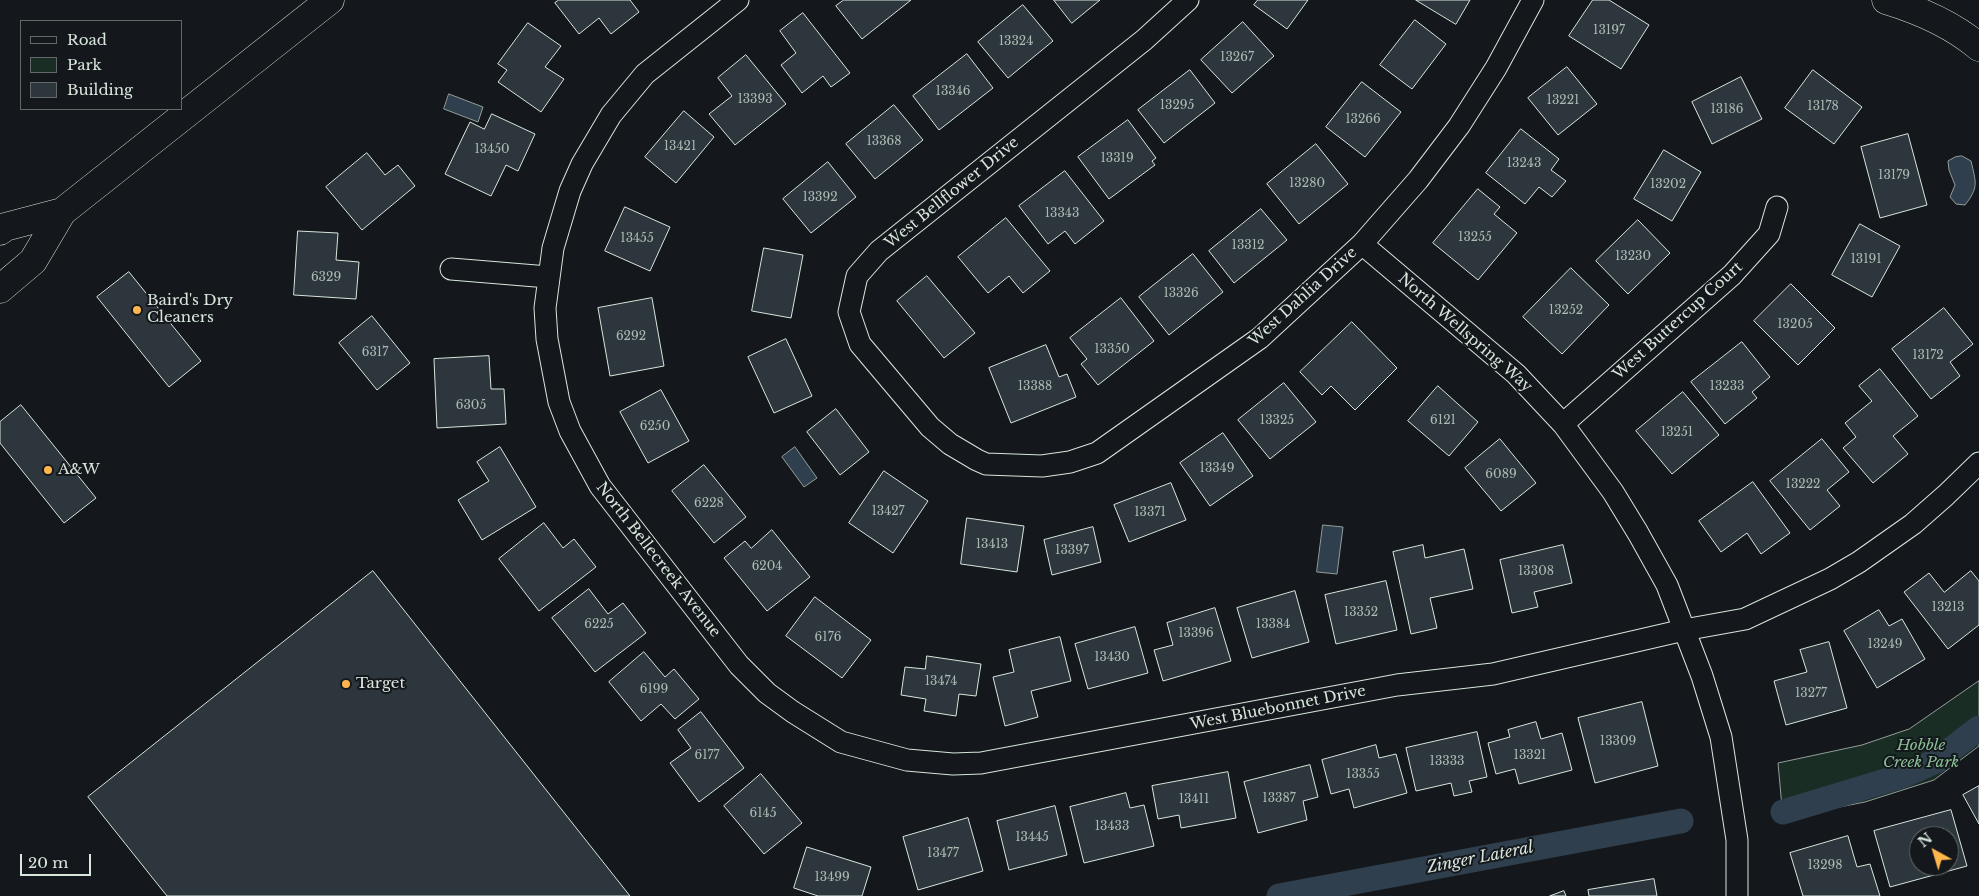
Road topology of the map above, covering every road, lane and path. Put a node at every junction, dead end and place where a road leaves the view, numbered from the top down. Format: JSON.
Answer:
{"nodes":[{"id":1,"x":330,"y":0,"type":"edge"},
{"id":2,"x":738,"y":0,"type":"edge"},
{"id":3,"x":1188,"y":0,"type":"edge"},
{"id":4,"x":1533,"y":0,"type":"edge"},
{"id":5,"x":1886,"y":0,"type":"edge"},
{"id":6,"x":1979,"y":47,"type":"edge"},
{"id":7,"x":1777,"y":207,"type":"dead end"},
{"id":8,"x":62,"y":212,"type":"junction"},
{"id":9,"x":0,"y":231,"type":"edge"},
{"id":10,"x":1362,"y":244,"type":"junction"},
{"id":11,"x":451,"y":269,"type":"dead end"},
{"id":12,"x":548,"y":277,"type":"junction"},
{"id":13,"x":0,"y":289,"type":"edge"},
{"id":14,"x":1563,"y":424,"type":"junction"},
{"id":15,"x":930,"y":427,"type":"joint"},
{"id":16,"x":1979,"y":463,"type":"edge"},
{"id":17,"x":1684,"y":630,"type":"junction"},
{"id":18,"x":870,"y":750,"type":"joint"},
{"id":19,"x":1737,"y":896,"type":"edge"}],
"edges":[{"from":1,"to":8,"type":"main road"},
{"from":2,"to":12,"type":"street","name":"North Bellecreek Avenue"},
{"from":3,"to":15,"type":"street","name":"West Bellflower Drive"},
{"from":4,"to":10,"type":"street","name":"West Dahlia Drive"},
{"from":5,"to":6,"type":"main road"},
{"from":7,"to":14,"type":"street","name":"West Buttercup Court"},
{"from":8,"to":9,"type":"main road"},
{"from":8,"to":13,"type":"main road"},
{"from":10,"to":14,"type":"street","name":"North Wellspring Way"},
{"from":10,"to":15,"type":"street","name":"West Dahlia Drive"},
{"from":11,"to":12,"type":"street"},
{"from":12,"to":18,"type":"street","name":"North Bellecreek Avenue"},
{"from":14,"to":17,"type":"street","name":"North Wellspring Way"},
{"from":16,"to":17,"type":"street","name":"West Bluebonnet Drive"},
{"from":17,"to":18,"type":"street","name":"West Bluebonnet Drive"},
{"from":17,"to":19,"type":"street","name":"North Wellspring Way"}]}
